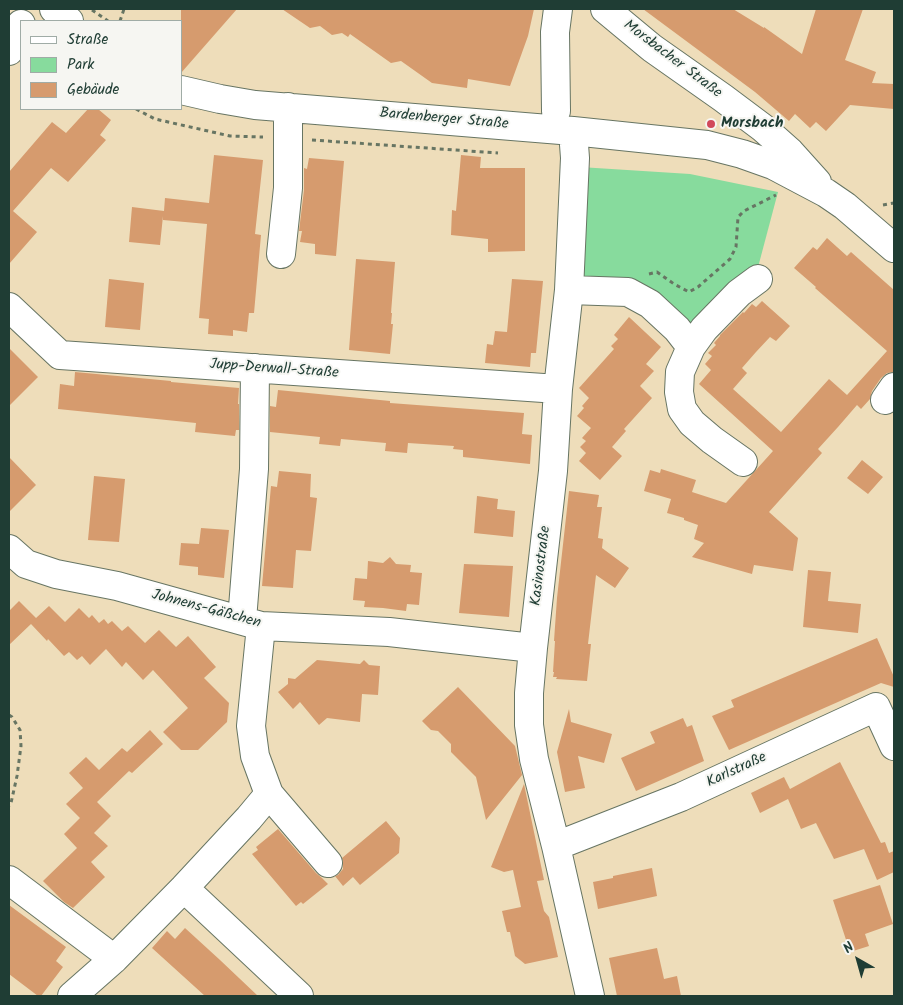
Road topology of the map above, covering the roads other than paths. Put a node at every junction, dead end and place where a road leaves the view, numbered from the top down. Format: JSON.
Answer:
{"nodes":[{"id":1,"x":54,"y":9,"type":"edge"},
{"id":2,"x":558,"y":9,"type":"edge"},
{"id":3,"x":605,"y":9,"type":"edge"},
{"id":4,"x":68,"y":20,"type":"edge"},
{"id":5,"x":20,"y":27,"type":"edge"},
{"id":6,"x":9,"y":51,"type":"edge"},
{"id":7,"x":182,"y":90,"type":"edge"},
{"id":8,"x":288,"y":108,"type":"junction"},
{"id":9,"x":565,"y":121,"type":"junction"},
{"id":10,"x":707,"y":145,"type":"joint"},
{"id":11,"x":826,"y":193,"type":"junction"},
{"id":12,"x":894,"y":248,"type":"edge"},
{"id":13,"x":281,"y":254,"type":"dead end"},
{"id":14,"x":758,"y":279,"type":"dead end"},
{"id":15,"x":569,"y":290,"type":"junction"},
{"id":16,"x":9,"y":307,"type":"edge"},
{"id":17,"x":691,"y":347,"type":"junction"},
{"id":18,"x":256,"y":368,"type":"junction"},
{"id":19,"x":558,"y":388,"type":"junction"},
{"id":20,"x":743,"y":462,"type":"dead end"},
{"id":21,"x":10,"y":551,"type":"edge"},
{"id":22,"x":251,"y":623,"type":"junction"},
{"id":23,"x":532,"y":648,"type":"junction"},
{"id":24,"x":894,"y":746,"type":"edge"},
{"id":25,"x":269,"y":794,"type":"junction"},
{"id":26,"x":556,"y":846,"type":"junction"},
{"id":27,"x":328,"y":863,"type":"dead end"},
{"id":28,"x":9,"y":880,"type":"edge"},
{"id":29,"x":184,"y":888,"type":"junction"},
{"id":30,"x":114,"y":959,"type":"junction"},
{"id":31,"x":72,"y":996,"type":"edge"},
{"id":32,"x":300,"y":996,"type":"edge"},
{"id":33,"x":590,"y":996,"type":"edge"}],
"edges":[{"from":1,"to":4,"type":"street"},
{"from":2,"to":9,"type":"street"},
{"from":3,"to":11,"type":"street","name":"Morsbacher Straße"},
{"from":5,"to":6,"type":"street"},
{"from":7,"to":8,"type":"street","name":"Bardenberger Straße"},
{"from":8,"to":9,"type":"street","name":"Bardenberger Straße"},
{"from":8,"to":13,"type":"street"},
{"from":9,"to":10,"type":"street","name":"Bardenberger Straße"},
{"from":9,"to":15,"type":"street","name":"Kasinostraße"},
{"from":10,"to":11,"type":"street","name":"Morsbacher Straße"},
{"from":11,"to":12,"type":"street","name":"Morsbacher Straße"},
{"from":14,"to":17,"type":"street"},
{"from":15,"to":17,"type":"street"},
{"from":15,"to":19,"type":"street","name":"Kasinostraße"},
{"from":16,"to":18,"type":"street","name":"Jupp-Derwall-Straße"},
{"from":17,"to":20,"type":"street"},
{"from":18,"to":19,"type":"street","name":"Jupp-Derwall-Straße"},
{"from":18,"to":22,"type":"street"},
{"from":19,"to":23,"type":"street","name":"Kasinostraße"},
{"from":21,"to":22,"type":"street","name":"Johnens-Gäßchen"},
{"from":22,"to":23,"type":"street","name":"Johnens-Gäßchen"},
{"from":22,"to":25,"type":"street"},
{"from":23,"to":26,"type":"street","name":"Kasinostraße"},
{"from":24,"to":26,"type":"street","name":"Karlstraße"},
{"from":25,"to":27,"type":"street"},
{"from":25,"to":29,"type":"street"},
{"from":26,"to":33,"type":"street","name":"Kasinostraße"},
{"from":28,"to":30,"type":"street"},
{"from":29,"to":30,"type":"street"},
{"from":29,"to":32,"type":"street"},
{"from":30,"to":31,"type":"street"}]}
